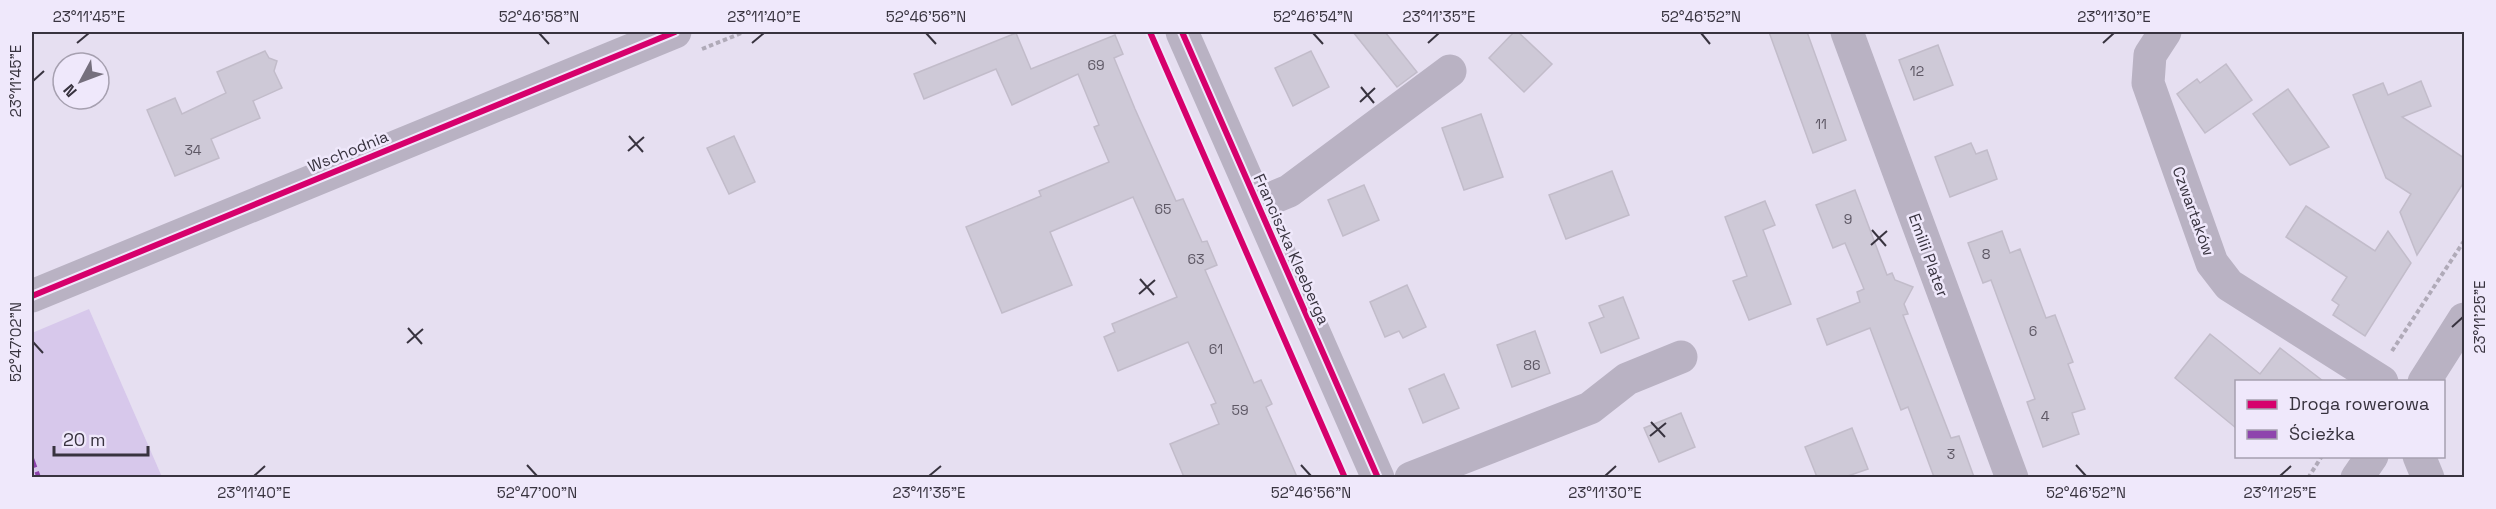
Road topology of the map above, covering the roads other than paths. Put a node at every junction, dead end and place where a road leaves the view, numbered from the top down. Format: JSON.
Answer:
{"nodes":[{"id":1,"x":675,"y":32,"type":"edge"},
{"id":2,"x":1182,"y":32,"type":"edge"},
{"id":3,"x":1847,"y":32,"type":"edge"},
{"id":4,"x":2164,"y":32,"type":"edge"},
{"id":5,"x":1450,"y":71,"type":"dead end"},
{"id":6,"x":1258,"y":204,"type":"junction"},
{"id":7,"x":32,"y":296,"type":"edge"},
{"id":8,"x":2464,"y":319,"type":"edge"},
{"id":9,"x":1681,"y":357,"type":"dead end"},
{"id":10,"x":2378,"y":379,"type":"edge"},
{"id":11,"x":2425,"y":380,"type":"edge"},
{"id":12,"x":2371,"y":458,"type":"edge"},
{"id":13,"x":2421,"y":458,"type":"edge"},
{"id":14,"x":1378,"y":477,"type":"edge"},
{"id":15,"x":1411,"y":477,"type":"edge"},
{"id":16,"x":2012,"y":477,"type":"edge"},
{"id":17,"x":2357,"y":477,"type":"edge"},
{"id":18,"x":2428,"y":477,"type":"edge"}],
"edges":[{"from":1,"to":7,"type":"street","name":"Wschodnia"},
{"from":2,"to":6,"type":"street","name":"Franciszka Kleeberga"},
{"from":3,"to":16,"type":"street","name":"Emilii Plater"},
{"from":4,"to":10,"type":"street","name":"Czwartaków"},
{"from":5,"to":6,"type":"street"},
{"from":6,"to":14,"type":"street","name":"Franciszka Kleeberga"},
{"from":8,"to":11,"type":"street"},
{"from":9,"to":15,"type":"street"},
{"from":12,"to":17,"type":"street"},
{"from":13,"to":18,"type":"street"}]}
